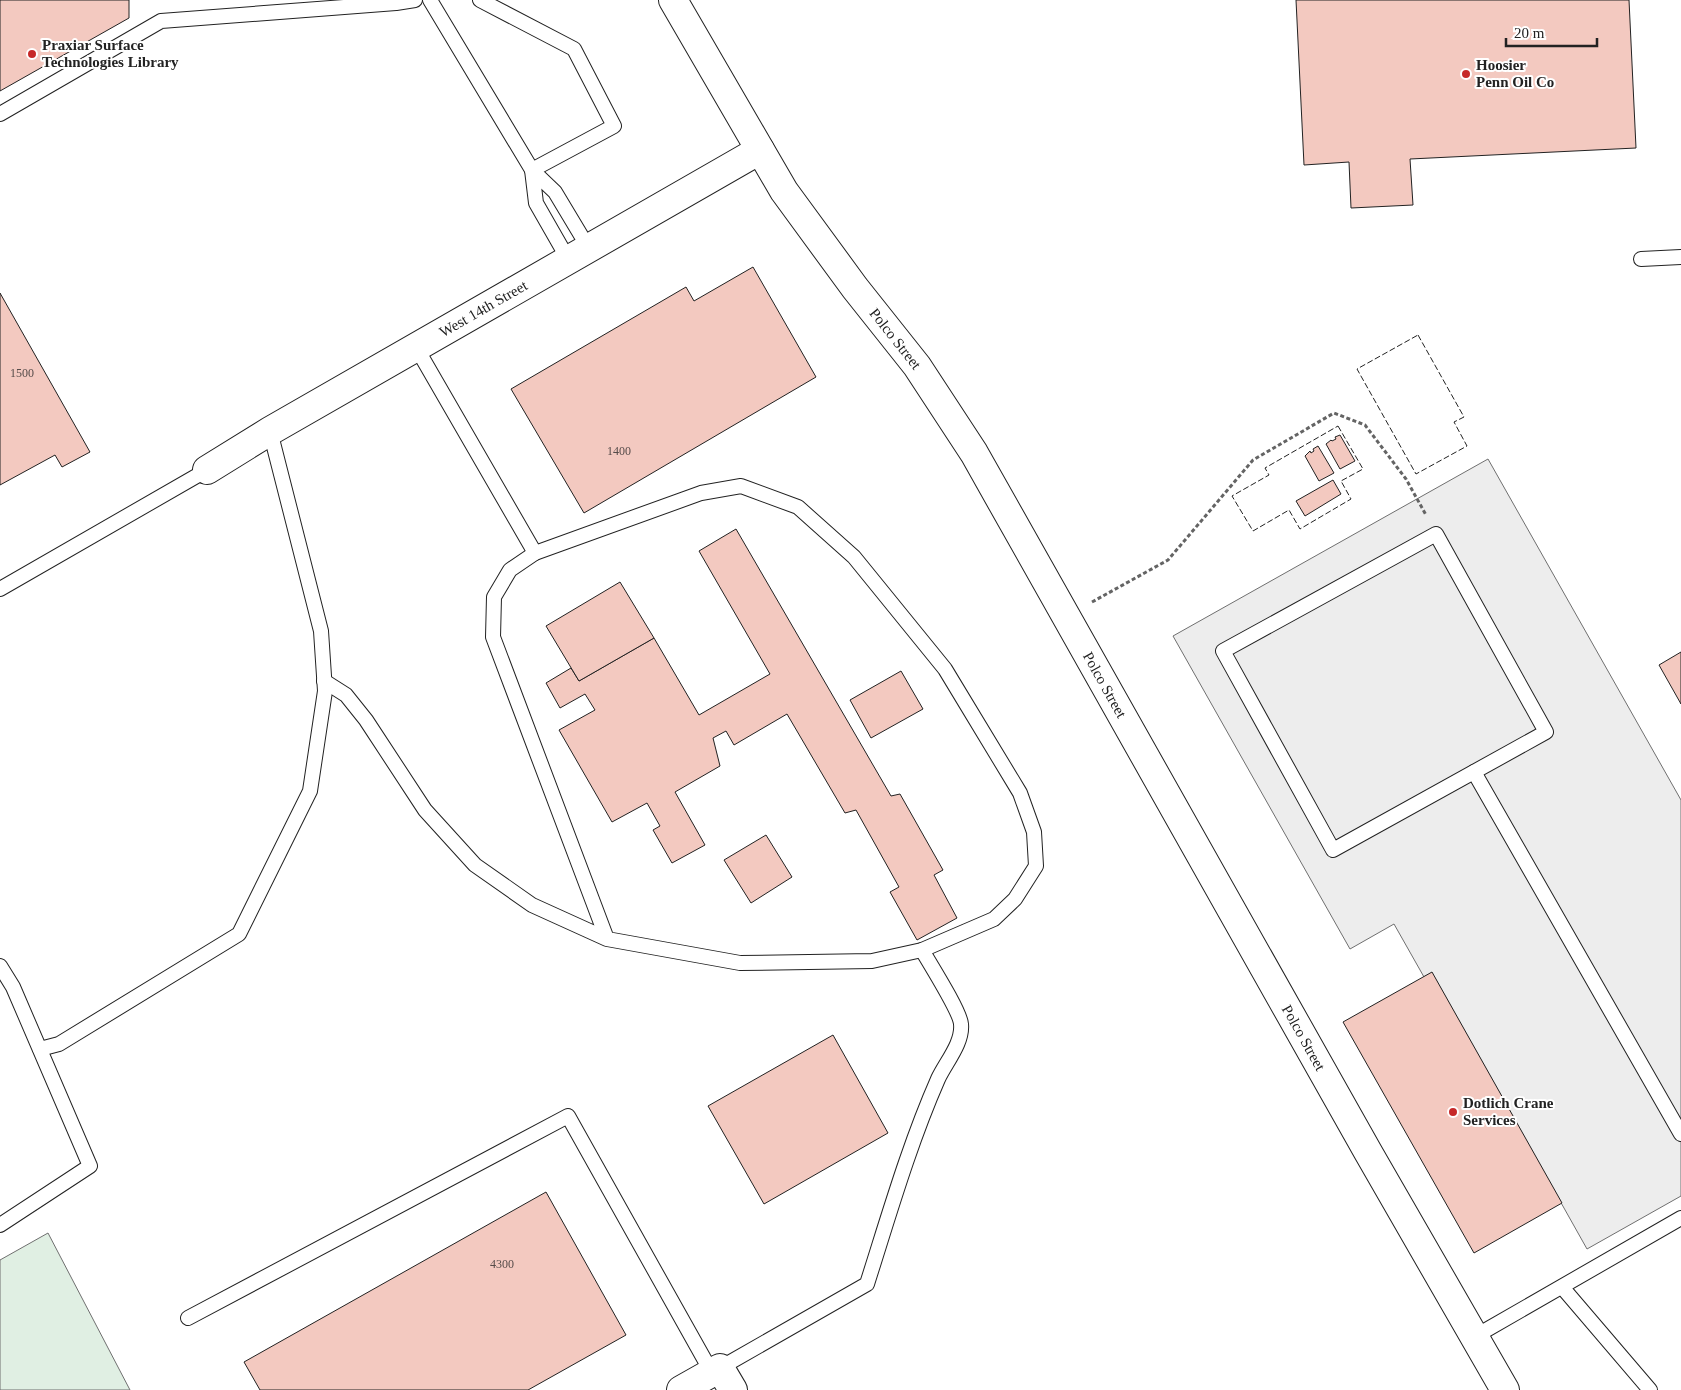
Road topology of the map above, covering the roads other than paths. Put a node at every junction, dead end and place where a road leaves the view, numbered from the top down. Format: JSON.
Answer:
{"nodes":[{"id":1,"x":415,"y":0,"type":"edge"},
{"id":2,"x":430,"y":0,"type":"edge"},
{"id":3,"x":480,"y":0,"type":"edge"},
{"id":4,"x":674,"y":0,"type":"edge"},
{"id":5,"x":0,"y":114,"type":"edge"},
{"id":6,"x":760,"y":150,"type":"junction"},
{"id":7,"x":532,"y":170,"type":"junction"},
{"id":8,"x":578,"y":253,"type":"junction"},
{"id":9,"x":1681,"y":257,"type":"edge"},
{"id":10,"x":1641,"y":259,"type":"dead end"},
{"id":11,"x":416,"y":347,"type":"junction"},
{"id":12,"x":270,"y":431,"type":"junction"},
{"id":13,"x":207,"y":470,"type":"joint"},
{"id":14,"x":535,"y":553,"type":"junction"},
{"id":15,"x":0,"y":589,"type":"edge"},
{"id":16,"x":324,"y":681,"type":"junction"},
{"id":17,"x":1474,"y":772,"type":"junction"},
{"id":18,"x":607,"y":939,"type":"junction"},
{"id":19,"x":922,"y":950,"type":"junction"},
{"id":20,"x":0,"y":966,"type":"edge"},
{"id":21,"x":40,"y":1050,"type":"junction"},
{"id":22,"x":1681,"y":1134,"type":"edge"},
{"id":23,"x":1681,"y":1218,"type":"edge"},
{"id":24,"x":0,"y":1225,"type":"edge"},
{"id":25,"x":1562,"y":1286,"type":"junction"},
{"id":26,"x":188,"y":1318,"type":"dead end"},
{"id":27,"x":1474,"y":1337,"type":"junction"},
{"id":28,"x":722,"y":1377,"type":"edge"},
{"id":29,"x":681,"y":1390,"type":"edge"},
{"id":30,"x":1505,"y":1390,"type":"edge"},
{"id":31,"x":1650,"y":1390,"type":"edge"}],
"edges":[{"from":1,"to":5,"type":"lane"},
{"from":2,"to":7,"type":"lane"},
{"from":3,"to":7,"type":"lane"},
{"from":4,"to":6,"type":"street","name":"Polco Street"},
{"from":6,"to":8,"type":"street","name":"West 14th Street"},
{"from":6,"to":27,"type":"street","name":"Polco Street"},
{"from":7,"to":8,"type":"lane"},
{"from":7,"to":8,"type":"lane"},
{"from":8,"to":11,"type":"street","name":"West 14th Street"},
{"from":9,"to":10,"type":"lane"},
{"from":11,"to":12,"type":"street","name":"West 14th Street"},
{"from":11,"to":14,"type":"lane"},
{"from":12,"to":13,"type":"street","name":"West 14th Street"},
{"from":12,"to":16,"type":"lane"},
{"from":13,"to":15,"type":"lane"},
{"from":14,"to":18,"type":"lane"},
{"from":14,"to":19,"type":"lane"},
{"from":16,"to":18,"type":"lane"},
{"from":16,"to":21,"type":"lane"},
{"from":17,"to":17,"type":"lane"},
{"from":17,"to":22,"type":"lane"},
{"from":18,"to":19,"type":"lane"},
{"from":19,"to":28,"type":"lane"},
{"from":20,"to":21,"type":"lane"},
{"from":21,"to":24,"type":"lane"},
{"from":23,"to":25,"type":"lane"},
{"from":25,"to":27,"type":"lane"},
{"from":25,"to":31,"type":"lane"},
{"from":26,"to":28,"type":"lane"},
{"from":27,"to":30,"type":"street","name":"Polco Street"},
{"from":28,"to":29,"type":"street"}]}
